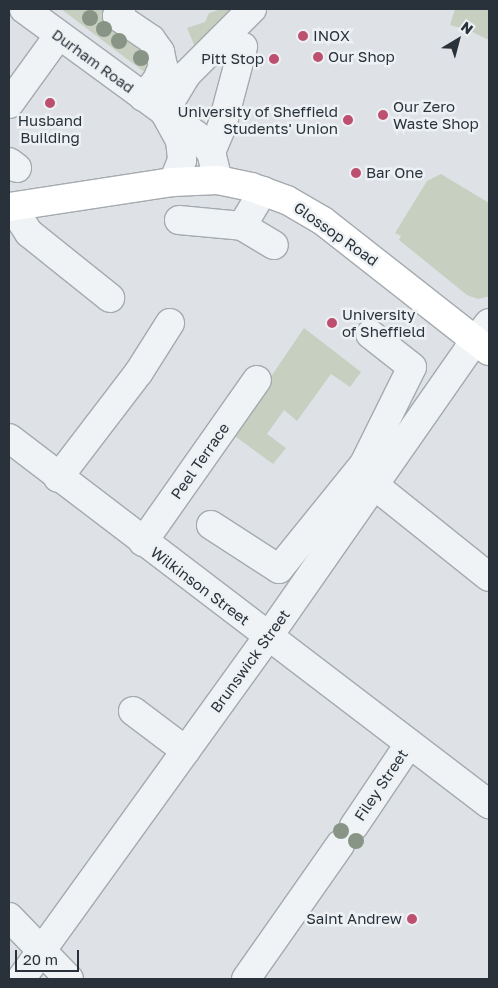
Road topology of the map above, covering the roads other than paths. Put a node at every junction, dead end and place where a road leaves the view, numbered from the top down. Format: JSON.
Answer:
{"nodes":[{"id":1,"x":252,"y":9,"type":"edge"},
{"id":2,"x":121,"y":10,"type":"edge"},
{"id":3,"x":32,"y":11,"type":"edge"},
{"id":4,"x":59,"y":35,"type":"junction"},
{"id":5,"x":243,"y":47,"type":"dead end"},
{"id":6,"x":9,"y":104,"type":"edge"},
{"id":7,"x":154,"y":104,"type":"junction"},
{"id":8,"x":211,"y":152,"type":"junction"},
{"id":9,"x":218,"y":180,"type":"junction"},
{"id":10,"x":173,"y":182,"type":"junction"},
{"id":11,"x":263,"y":192,"type":"junction"},
{"id":12,"x":10,"y":207,"type":"edge"},
{"id":13,"x":179,"y":220,"type":"dead end"},
{"id":14,"x":242,"y":226,"type":"junction"},
{"id":15,"x":274,"y":245,"type":"dead end"},
{"id":16,"x":110,"y":298,"type":"dead end"},
{"id":17,"x":170,"y":323,"type":"dead end"},
{"id":18,"x":370,"y":334,"type":"dead end"},
{"id":19,"x":485,"y":338,"type":"edge"},
{"id":20,"x":258,"y":380,"type":"dead end"},
{"id":21,"x":9,"y":438,"type":"edge"},
{"id":22,"x":387,"y":444,"type":"junction"},
{"id":23,"x":58,"y":478,"type":"junction"},
{"id":24,"x":374,"y":485,"type":"junction"},
{"id":25,"x":211,"y":525,"type":"dead end"},
{"id":26,"x":320,"y":540,"type":"junction"},
{"id":27,"x":143,"y":542,"type":"junction"},
{"id":28,"x":489,"y":577,"type":"edge"},
{"id":29,"x":268,"y":637,"type":"junction"},
{"id":30,"x":133,"y":711,"type":"dead end"},
{"id":31,"x":409,"y":744,"type":"junction"},
{"id":32,"x":186,"y":751,"type":"junction"},
{"id":33,"x":489,"y":804,"type":"edge"},
{"id":34,"x":9,"y":918,"type":"edge"},
{"id":35,"x":41,"y":951,"type":"junction"},
{"id":36,"x":20,"y":979,"type":"edge"},
{"id":37,"x":69,"y":979,"type":"edge"},
{"id":38,"x":246,"y":979,"type":"edge"}],
"edges":[{"from":1,"to":7,"type":"street"},
{"from":2,"to":7,"type":"street"},
{"from":3,"to":4,"type":"street","name":"Durham Road"},
{"from":4,"to":6,"type":"street"},
{"from":4,"to":7,"type":"street","name":"Durham Road"},
{"from":5,"to":8,"type":"street"},
{"from":7,"to":8,"type":"street","name":"Durham Road"},
{"from":7,"to":10,"type":"street","name":"Durham Road"},
{"from":8,"to":9,"type":"street","name":"Durham Road"},
{"from":9,"to":10,"type":"main road","name":"Glossop Road"},
{"from":9,"to":11,"type":"main road","name":"Glossop Road"},
{"from":10,"to":12,"type":"main road","name":"Glossop Road"},
{"from":11,"to":14,"type":"street"},
{"from":11,"to":19,"type":"main road","name":"Glossop Road"},
{"from":12,"to":16,"type":"street"},
{"from":13,"to":14,"type":"street"},
{"from":14,"to":15,"type":"street"},
{"from":17,"to":23,"type":"street"},
{"from":18,"to":22,"type":"street"},
{"from":19,"to":22,"type":"street","name":"Brunswick Street"},
{"from":20,"to":27,"type":"street","name":"Peel Terrace"},
{"from":21,"to":23,"type":"street","name":"Wilkinson Street"},
{"from":22,"to":24,"type":"street","name":"Brunswick Street"},
{"from":22,"to":26,"type":"street"},
{"from":23,"to":27,"type":"street","name":"Wilkinson Street"},
{"from":24,"to":26,"type":"street","name":"Brunswick Street"},
{"from":24,"to":28,"type":"street"},
{"from":25,"to":26,"type":"street"},
{"from":26,"to":29,"type":"street","name":"Brunswick Street"},
{"from":27,"to":29,"type":"street","name":"Wilkinson Street"},
{"from":29,"to":31,"type":"street","name":"Wilkinson Street"},
{"from":29,"to":32,"type":"street","name":"Brunswick Street"},
{"from":30,"to":32,"type":"street"},
{"from":31,"to":33,"type":"street","name":"Wilkinson Street"},
{"from":31,"to":38,"type":"street","name":"Filey Street"},
{"from":32,"to":35,"type":"street","name":"Brunswick Street"},
{"from":34,"to":35,"type":"street"},
{"from":35,"to":36,"type":"street","name":"Brunswick Street"},
{"from":35,"to":37,"type":"street"}]}
